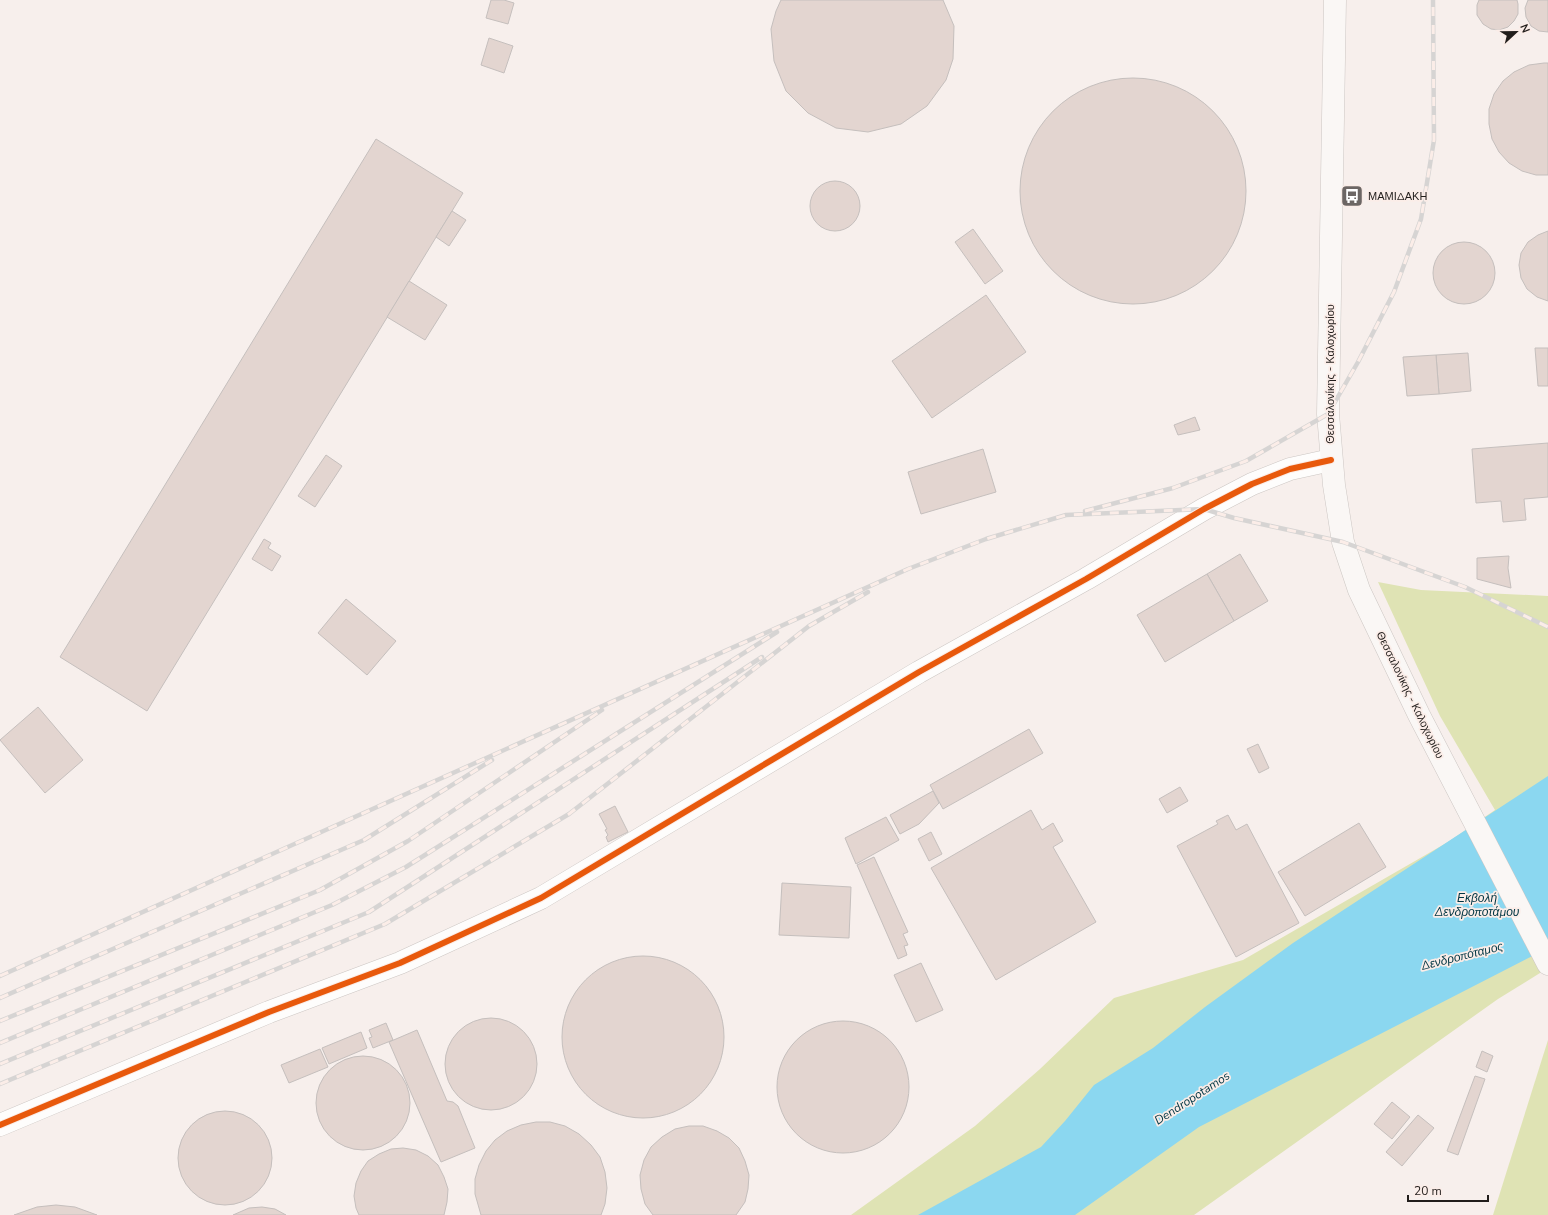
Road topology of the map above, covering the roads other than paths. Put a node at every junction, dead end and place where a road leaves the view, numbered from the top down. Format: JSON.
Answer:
{"nodes":[{"id":1,"x":1335,"y":0,"type":"edge"},
{"id":2,"x":1331,"y":460,"type":"junction"},
{"id":3,"x":1545,"y":959,"type":"edge"},
{"id":4,"x":0,"y":1125,"type":"edge"}],
"edges":[{"from":1,"to":2,"type":"main road","name":"Θεσσαλονίκης - Καλοχωρίου"},
{"from":2,"to":3,"type":"main road","name":"Θεσσαλονίκης - Καλοχωρίου"},
{"from":2,"to":4,"type":"street"}]}
